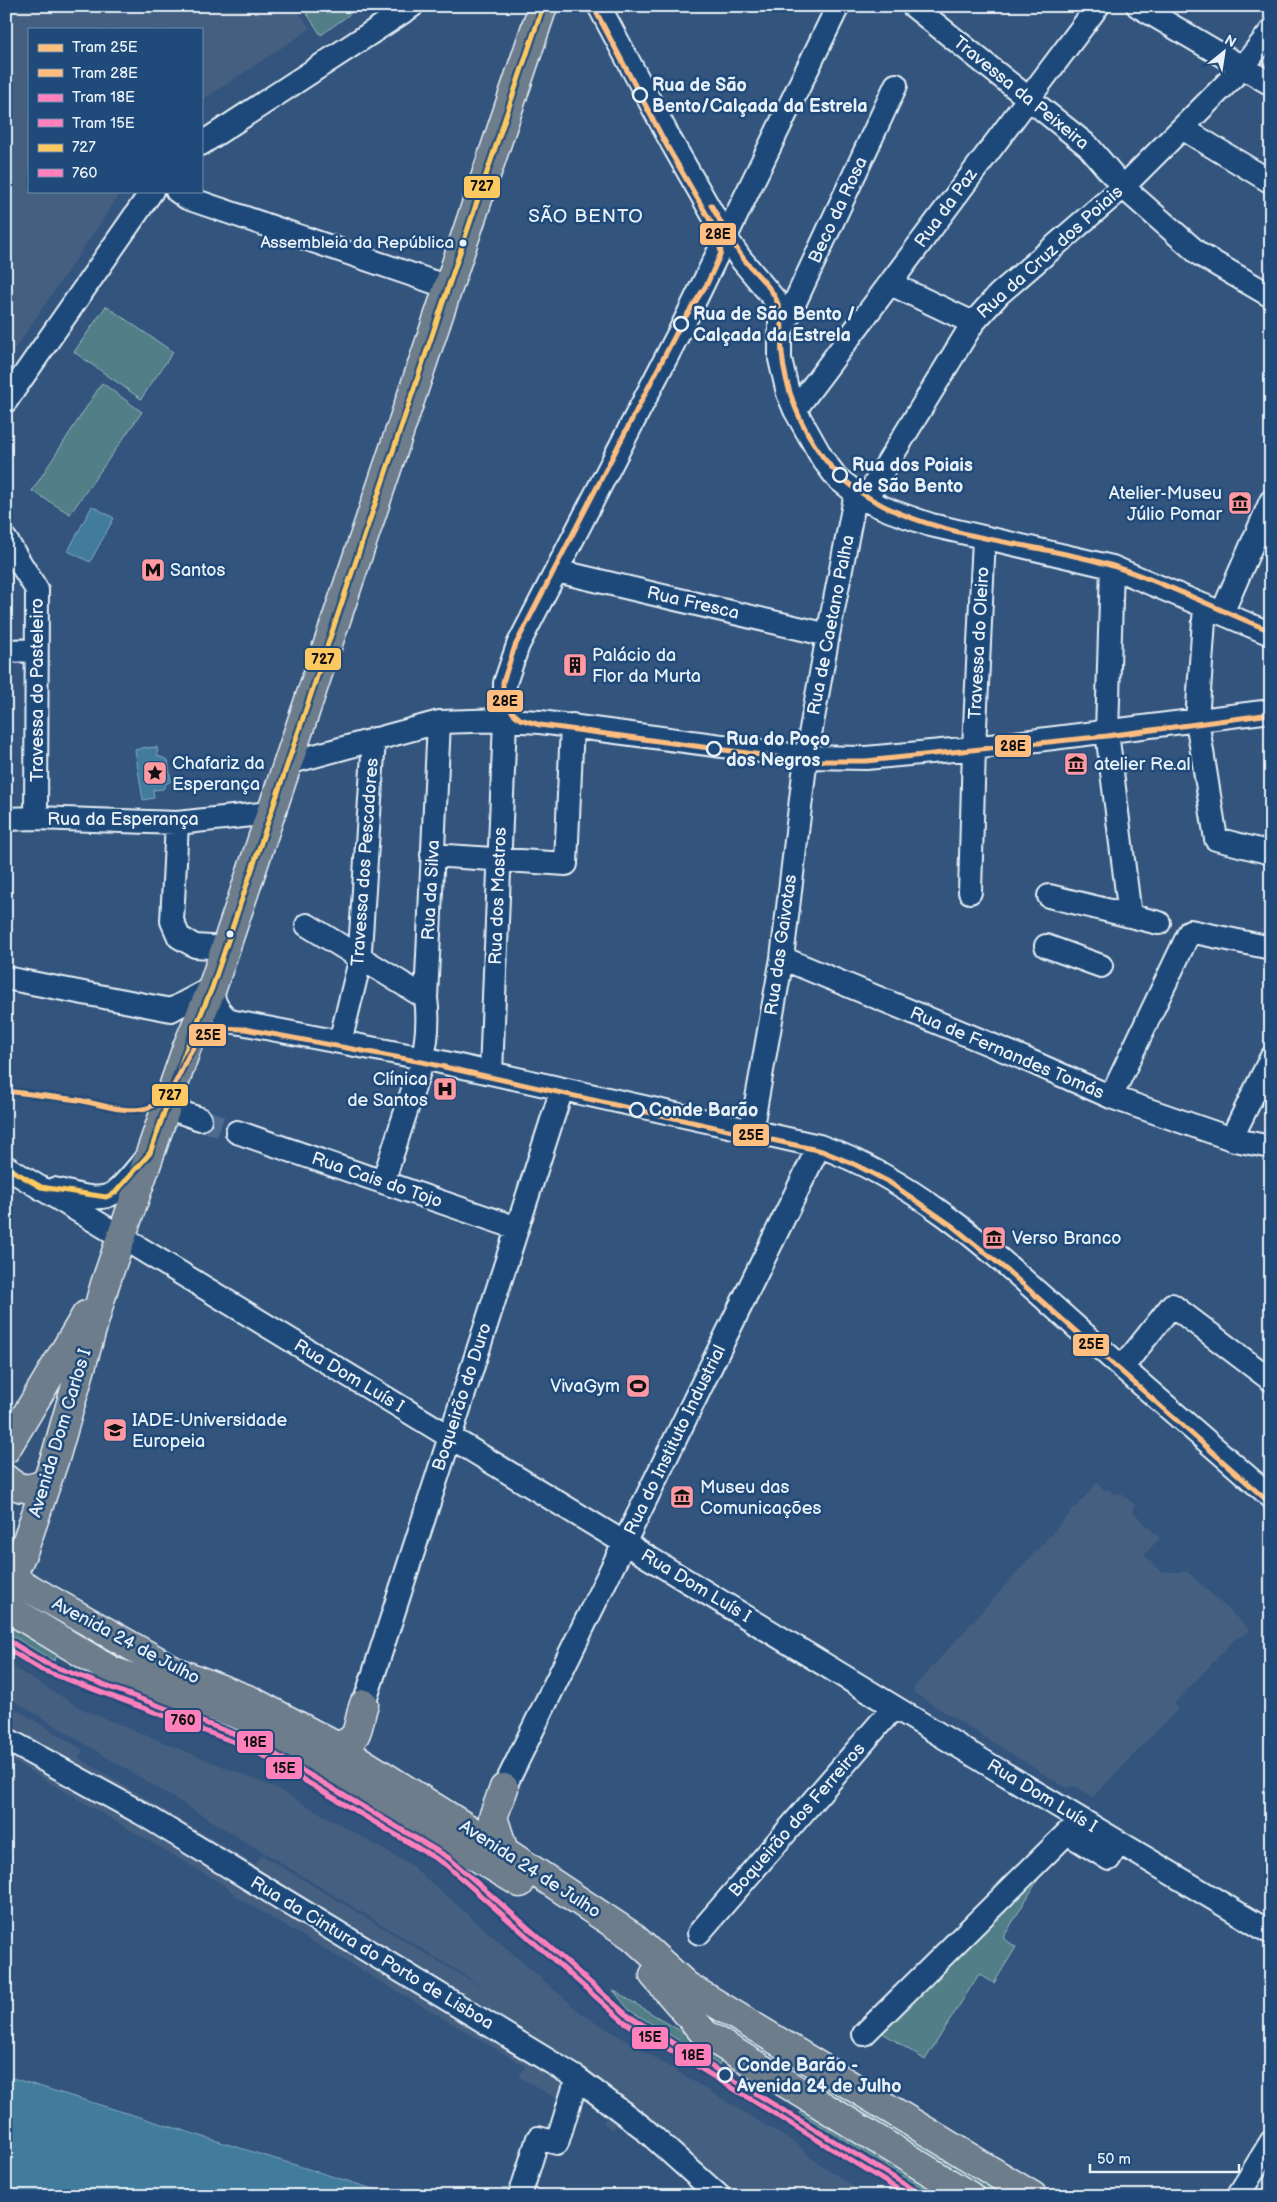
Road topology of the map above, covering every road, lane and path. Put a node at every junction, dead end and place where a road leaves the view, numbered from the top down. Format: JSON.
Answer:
{"nodes":[{"id":1,"x":412,"y":6,"type":"edge"},
{"id":2,"x":599,"y":6,"type":"edge"},
{"id":3,"x":838,"y":6,"type":"edge"},
{"id":4,"x":913,"y":6,"type":"edge"},
{"id":5,"x":1098,"y":6,"type":"edge"},
{"id":6,"x":1138,"y":6,"type":"edge"},
{"id":7,"x":543,"y":7,"type":"edge"},
{"id":8,"x":1271,"y":31,"type":"edge"},
{"id":9,"x":1243,"y":67,"type":"junction"},
{"id":10,"x":1271,"y":84,"type":"edge"},
{"id":11,"x":896,"y":85,"type":"dead end"},
{"id":12,"x":1029,"y":97,"type":"junction"},
{"id":13,"x":1182,"y":128,"type":"junction"},
{"id":14,"x":202,"y":143,"type":"edge"},
{"id":15,"x":1271,"y":182,"type":"edge"},
{"id":16,"x":1122,"y":187,"type":"junction"},
{"id":17,"x":151,"y":192,"type":"edge"},
{"id":18,"x":178,"y":192,"type":"edge"},
{"id":19,"x":725,"y":236,"type":"junction"},
{"id":20,"x":891,"y":284,"type":"junction"},
{"id":21,"x":448,"y":287,"type":"junction"},
{"id":22,"x":1271,"y":296,"type":"edge"},
{"id":23,"x":972,"y":322,"type":"junction"},
{"id":24,"x":780,"y":336,"type":"junction"},
{"id":25,"x":6,"y":401,"type":"edge"},
{"id":26,"x":795,"y":410,"type":"junction"},
{"id":27,"x":861,"y":497,"type":"junction"},
{"id":28,"x":1271,"y":501,"type":"edge"},
{"id":29,"x":984,"y":538,"type":"junction"},
{"id":30,"x":6,"y":540,"type":"edge"},
{"id":31,"x":1112,"y":567,"type":"junction"},
{"id":32,"x":6,"y":571,"type":"edge"},
{"id":33,"x":557,"y":571,"type":"junction"},
{"id":34,"x":37,"y":590,"type":"junction"},
{"id":35,"x":1214,"y":610,"type":"junction"},
{"id":36,"x":828,"y":634,"type":"junction"},
{"id":37,"x":1271,"y":634,"type":"edge"},
{"id":38,"x":36,"y":650,"type":"junction"},
{"id":39,"x":6,"y":652,"type":"edge"},
{"id":40,"x":1271,"y":711,"type":"edge"},
{"id":41,"x":505,"y":720,"type":"junction"},
{"id":42,"x":1197,"y":720,"type":"junction"},
{"id":43,"x":439,"y":722,"type":"junction"},
{"id":44,"x":572,"y":725,"type":"junction"},
{"id":45,"x":1107,"y":732,"type":"junction"},
{"id":46,"x":374,"y":739,"type":"junction"},
{"id":47,"x":974,"y":748,"type":"junction"},
{"id":48,"x":806,"y":757,"type":"junction"},
{"id":49,"x":288,"y":761,"type":"junction"},
{"id":50,"x":270,"y":815,"type":"junction"},
{"id":51,"x":36,"y":818,"type":"junction"},
{"id":52,"x":6,"y":820,"type":"edge"},
{"id":53,"x":177,"y":823,"type":"junction"},
{"id":54,"x":1271,"y":853,"type":"edge"},
{"id":55,"x":432,"y":855,"type":"junction"},
{"id":56,"x":500,"y":861,"type":"junction"},
{"id":57,"x":970,"y":892,"type":"dead end"},
{"id":58,"x":1049,"y":896,"type":"dead end"},
{"id":59,"x":1130,"y":916,"type":"junction"},
{"id":60,"x":1159,"y":923,"type":"dead end"},
{"id":61,"x":307,"y":925,"type":"dead end"},
{"id":62,"x":1046,"y":946,"type":"dead end"},
{"id":63,"x":225,"y":948,"type":"junction"},
{"id":64,"x":1271,"y":948,"type":"edge"},
{"id":65,"x":360,"y":957,"type":"junction"},
{"id":66,"x":782,"y":958,"type":"junction"},
{"id":67,"x":1101,"y":966,"type":"dead end"},
{"id":68,"x":6,"y":978,"type":"edge"},
{"id":69,"x":212,"y":988,"type":"junction"},
{"id":70,"x":426,"y":998,"type":"junction"},
{"id":71,"x":340,"y":1042,"type":"junction"},
{"id":72,"x":423,"y":1058,"type":"junction"},
{"id":73,"x":1271,"y":1058,"type":"edge"},
{"id":74,"x":491,"y":1073,"type":"junction"},
{"id":75,"x":562,"y":1089,"type":"junction"},
{"id":76,"x":1111,"y":1097,"type":"junction"},
{"id":77,"x":166,"y":1107,"type":"junction"},
{"id":78,"x":200,"y":1119,"type":"tunnel mouth"},
{"id":79,"x":237,"y":1132,"type":"tunnel mouth"},
{"id":80,"x":751,"y":1132,"type":"junction"},
{"id":81,"x":1234,"y":1140,"type":"junction"},
{"id":82,"x":819,"y":1146,"type":"junction"},
{"id":83,"x":1271,"y":1147,"type":"edge"},
{"id":84,"x":150,"y":1153,"type":"junction"},
{"id":85,"x":6,"y":1167,"type":"edge"},
{"id":86,"x":383,"y":1182,"type":"junction"},
{"id":87,"x":40,"y":1187,"type":"junction"},
{"id":88,"x":517,"y":1228,"type":"junction"},
{"id":89,"x":121,"y":1237,"type":"junction"},
{"id":90,"x":105,"y":1284,"type":"junction"},
{"id":91,"x":1122,"y":1368,"type":"junction"},
{"id":92,"x":1271,"y":1380,"type":"edge"},
{"id":93,"x":450,"y":1436,"type":"junction"},
{"id":94,"x":6,"y":1449,"type":"edge"},
{"id":95,"x":6,"y":1479,"type":"edge"},
{"id":96,"x":47,"y":1481,"type":"junction"},
{"id":97,"x":1271,"y":1497,"type":"edge"},
{"id":98,"x":625,"y":1543,"type":"junction"},
{"id":99,"x":7,"y":1577,"type":"edge"},
{"id":100,"x":6,"y":1607,"type":"edge"},
{"id":101,"x":364,"y":1704,"type":"joint"},
{"id":102,"x":894,"y":1707,"type":"junction"},
{"id":103,"x":6,"y":1739,"type":"edge"},
{"id":104,"x":336,"y":1746,"type":"junction"},
{"id":105,"x":504,"y":1788,"type":"joint"},
{"id":106,"x":1119,"y":1842,"type":"junction"},
{"id":107,"x":504,"y":1851,"type":"junction"},
{"id":108,"x":699,"y":1933,"type":"dead end"},
{"id":109,"x":1271,"y":1933,"type":"edge"},
{"id":110,"x":864,"y":2034,"type":"dead end"},
{"id":111,"x":576,"y":2078,"type":"junction"},
{"id":112,"x":1271,"y":2142,"type":"edge"},
{"id":113,"x":520,"y":2196,"type":"edge"},
{"id":114,"x":718,"y":2196,"type":"edge"},
{"id":115,"x":970,"y":2196,"type":"edge"},
{"id":116,"x":1033,"y":2196,"type":"edge"},
{"id":117,"x":1238,"y":2196,"type":"edge"}],
"edges":[{"from":1,"to":14,"type":"street"},
{"from":2,"to":19,"type":"street"},
{"from":3,"to":19,"type":"street","name":"Rua dos Mastros"},
{"from":4,"to":12,"type":"street","name":"Travessa da Peixeira"},
{"from":5,"to":12,"type":"street","name":"Rua da Paz"},
{"from":6,"to":9,"type":"street"},
{"from":7,"to":21,"type":"main road","name":"Avenida Dom Carlos I"},
{"from":8,"to":9,"type":"street","name":"Rua da Cruz dos Poiais"},
{"from":9,"to":10,"type":"street"},
{"from":9,"to":13,"type":"street","name":"Rua da Cruz dos Poiais"},
{"from":11,"to":24,"type":"street","name":"Beco da Rosa"},
{"from":12,"to":16,"type":"street","name":"Travessa da Peixeira"},
{"from":12,"to":20,"type":"street","name":"Rua da Paz"},
{"from":13,"to":15,"type":"street"},
{"from":13,"to":16,"type":"street","name":"Rua da Cruz dos Poiais"},
{"from":16,"to":22,"type":"street","name":"Travessa da Peixeira"},
{"from":16,"to":23,"type":"street","name":"Rua da Cruz dos Poiais"},
{"from":17,"to":25,"type":"street"},
{"from":18,"to":21,"type":"street"},
{"from":19,"to":24,"type":"street"},
{"from":19,"to":33,"type":"street","name":"Rua dos Mastros"},
{"from":20,"to":23,"type":"street"},
{"from":20,"to":26,"type":"street","name":"Rua da Paz"},
{"from":21,"to":49,"type":"main road","name":"Avenida Dom Carlos I"},
{"from":23,"to":27,"type":"street","name":"Rua da Cruz dos Poiais"},
{"from":24,"to":26,"type":"street"},
{"from":26,"to":27,"type":"street"},
{"from":27,"to":29,"type":"street"},
{"from":27,"to":36,"type":"street","name":"Rua de Caetano Palha"},
{"from":28,"to":35,"type":"street"},
{"from":29,"to":31,"type":"street"},
{"from":29,"to":47,"type":"street","name":"Travessa do Oleiro"},
{"from":30,"to":34,"type":"street","name":"Travessa do Pasteleiro"},
{"from":31,"to":35,"type":"street"},
{"from":31,"to":45,"type":"street"},
{"from":32,"to":34,"type":"street"},
{"from":33,"to":36,"type":"street","name":"Rua Fresca"},
{"from":33,"to":41,"type":"street","name":"Rua dos Mastros"},
{"from":34,"to":38,"type":"street","name":"Travessa do Pasteleiro"},
{"from":35,"to":37,"type":"street"},
{"from":35,"to":42,"type":"street"},
{"from":36,"to":48,"type":"street","name":"Rua de Caetano Palha"},
{"from":38,"to":39,"type":"street"},
{"from":38,"to":51,"type":"street","name":"Travessa do Pasteleiro"},
{"from":40,"to":42,"type":"street"},
{"from":41,"to":43,"type":"street"},
{"from":41,"to":44,"type":"street"},
{"from":41,"to":56,"type":"street","name":"Rua dos Mastros"},
{"from":42,"to":45,"type":"street"},
{"from":42,"to":54,"type":"street"},
{"from":43,"to":46,"type":"street"},
{"from":43,"to":55,"type":"street","name":"Rua da Silva"},
{"from":44,"to":48,"type":"street"},
{"from":44,"to":56,"type":"street"},
{"from":45,"to":47,"type":"street"},
{"from":45,"to":59,"type":"street"},
{"from":46,"to":49,"type":"street"},
{"from":46,"to":65,"type":"street","name":"Travessa dos Pescadores"},
{"from":47,"to":48,"type":"street"},
{"from":47,"to":57,"type":"street","name":"Travessa do Oleiro"},
{"from":48,"to":66,"type":"street","name":"Rua das Gaivotas"},
{"from":49,"to":50,"type":"main road","name":"Avenida Dom Carlos I"},
{"from":50,"to":53,"type":"street","name":"Rua da Esperança"},
{"from":50,"to":63,"type":"main road","name":"Avenida Dom Carlos I"},
{"from":51,"to":52,"type":"street","name":"Rua da Esperança"},
{"from":51,"to":53,"type":"street","name":"Rua da Esperança"},
{"from":53,"to":63,"type":"street"},
{"from":55,"to":56,"type":"street"},
{"from":55,"to":70,"type":"street","name":"Rua da Silva"},
{"from":56,"to":74,"type":"street","name":"Rua dos Mastros"},
{"from":58,"to":59,"type":"street"},
{"from":59,"to":60,"type":"street"},
{"from":61,"to":65,"type":"street"},
{"from":62,"to":67,"type":"street"},
{"from":63,"to":69,"type":"main road","name":"Avenida Dom Carlos I"},
{"from":64,"to":76,"type":"street"},
{"from":65,"to":70,"type":"street"},
{"from":65,"to":71,"type":"street","name":"Travessa dos Pescadores"},
{"from":66,"to":76,"type":"street","name":"Rua de Fernandes Tomás"},
{"from":66,"to":80,"type":"street","name":"Rua das Gaivotas"},
{"from":68,"to":69,"type":"street"},
{"from":69,"to":71,"type":"street"},
{"from":69,"to":77,"type":"main road","name":"Avenida Dom Carlos I"},
{"from":70,"to":72,"type":"street","name":"Rua da Silva"},
{"from":71,"to":72,"type":"street"},
{"from":72,"to":74,"type":"street"},
{"from":72,"to":86,"type":"street","name":"Rua da Silva"},
{"from":73,"to":81,"type":"street"},
{"from":74,"to":75,"type":"street"},
{"from":75,"to":80,"type":"street"},
{"from":75,"to":88,"type":"street","name":"Boqueirão do Duro"},
{"from":76,"to":81,"type":"street","name":"Rua de Fernandes Tomás"},
{"from":77,"to":78,"type":"street"},
{"from":77,"to":84,"type":"main road","name":"Avenida Dom Carlos I"},
{"from":79,"to":86,"type":"street","name":"Rua Cais do Tojo"},
{"from":80,"to":82,"type":"street"},
{"from":81,"to":83,"type":"street","name":"Rua de Fernandes Tomás"},
{"from":82,"to":91,"type":"street"},
{"from":82,"to":98,"type":"street","name":"Rua do Instituto Industrial"},
{"from":84,"to":87,"type":"street"},
{"from":84,"to":89,"type":"main road","name":"Avenida Dom Carlos I"},
{"from":85,"to":87,"type":"street","name":"Rua Dom Luís I"},
{"from":86,"to":88,"type":"street","name":"Rua Cais do Tojo"},
{"from":87,"to":89,"type":"street","name":"Rua Dom Luís I"},
{"from":88,"to":93,"type":"street","name":"Boqueirão do Duro"},
{"from":89,"to":90,"type":"main road","name":"Avenida Dom Carlos I"},
{"from":89,"to":93,"type":"street","name":"Rua Dom Luís I"},
{"from":90,"to":94,"type":"main road","name":"Avenida Dom Carlos I"},
{"from":90,"to":96,"type":"main road","name":"Avenida Dom Carlos I"},
{"from":91,"to":92,"type":"street"},
{"from":91,"to":97,"type":"street"},
{"from":93,"to":98,"type":"street","name":"Rua Dom Luís I"},
{"from":93,"to":101,"type":"street","name":"Boqueirão do Duro"},
{"from":95,"to":96,"type":"main road"},
{"from":96,"to":99,"type":"main road","name":"Avenida Dom Carlos I"},
{"from":98,"to":102,"type":"street","name":"Rua Dom Luís I"},
{"from":98,"to":105,"type":"street","name":"Rua do Instituto Industrial"},
{"from":99,"to":104,"type":"main road","name":"Avenida 24 de Julho"},
{"from":100,"to":115,"type":"main road","name":"Avenida 24 de Julho"},
{"from":101,"to":104,"type":"main road"},
{"from":102,"to":106,"type":"street","name":"Rua Dom Luís I"},
{"from":102,"to":108,"type":"street","name":"Boqueirão dos Ferreiros"},
{"from":103,"to":111,"type":"street","name":"Rua da Cintura do Porto de Lisboa"},
{"from":104,"to":107,"type":"main road","name":"Avenida 24 de Julho"},
{"from":105,"to":107,"type":"main road"},
{"from":106,"to":109,"type":"street","name":"Rua Dom Luís I"},
{"from":106,"to":110,"type":"street"},
{"from":107,"to":116,"type":"main road","name":"Avenida 24 de Julho"},
{"from":111,"to":113,"type":"street"},
{"from":111,"to":114,"type":"street","name":"Rua da Cintura do Porto de Lisboa"},
{"from":112,"to":117,"type":"street"}]}
